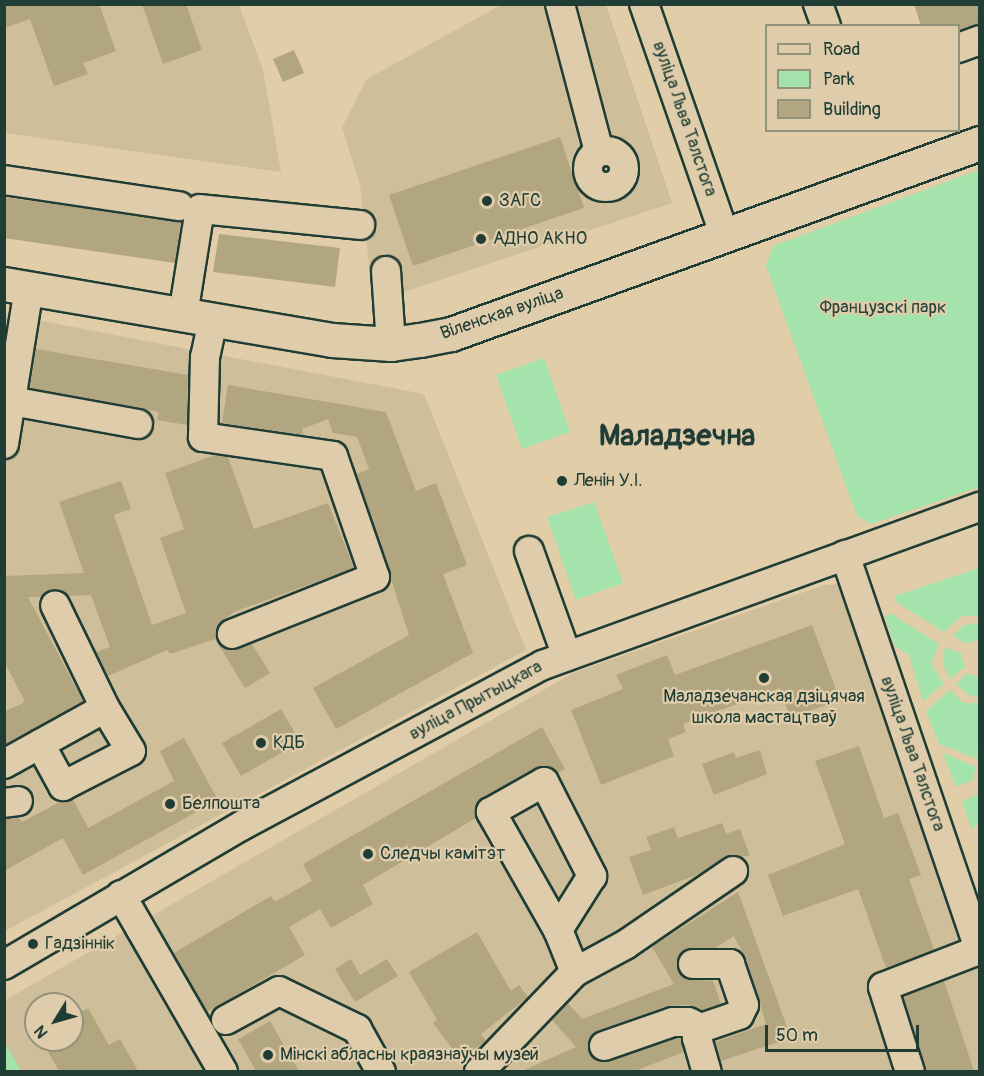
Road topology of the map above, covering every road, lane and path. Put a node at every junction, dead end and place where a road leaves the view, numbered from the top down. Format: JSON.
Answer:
{"nodes":[{"id":1,"x":560,"y":4,"type":"edge"},
{"id":2,"x":644,"y":4,"type":"edge"},
{"id":3,"x":818,"y":4,"type":"edge"},
{"id":4,"x":825,"y":24,"type":"edge"},
{"id":5,"x":980,"y":40,"type":"edge"},
{"id":6,"x":960,"y":47,"type":"edge"},
{"id":7,"x":980,"y":143,"type":"edge"},
{"id":8,"x":598,"y":152,"type":"dead end"},
{"id":9,"x":4,"y":180,"type":"edge"},
{"id":10,"x":179,"y":206,"type":"dead end"},
{"id":11,"x":360,"y":225,"type":"dead end"},
{"id":12,"x":724,"y":234,"type":"junction"},
{"id":13,"x":386,"y":271,"type":"dead end"},
{"id":14,"x":17,"y":286,"type":"edge"},
{"id":15,"x":198,"y":317,"type":"junction"},
{"id":16,"x":391,"y":344,"type":"junction"},
{"id":17,"x":11,"y":401,"type":"junction"},
{"id":18,"x":138,"y":424,"type":"dead end"},
{"id":19,"x":4,"y":444,"type":"edge"},
{"id":20,"x":980,"y":507,"type":"edge"},
{"id":21,"x":529,"y":551,"type":"dead end"},
{"id":22,"x":845,"y":555,"type":"junction"},
{"id":23,"x":55,"y":605,"type":"dead end"},
{"id":24,"x":232,"y":634,"type":"dead end"},
{"id":25,"x":566,"y":654,"type":"junction"},
{"id":26,"x":105,"y":708,"type":"junction"},
{"id":27,"x":40,"y":744,"type":"junction"},
{"id":28,"x":4,"y":764,"type":"edge"},
{"id":29,"x":733,"y":871,"type":"dead end"},
{"id":30,"x":121,"y":895,"type":"junction"},
{"id":31,"x":558,"y":930,"type":"junction"},
{"id":32,"x":979,"y":951,"type":"edge"},
{"id":33,"x":693,"y":964,"type":"dead end"},
{"id":34,"x":4,"y":965,"type":"edge"},
{"id":35,"x":575,"y":972,"type":"junction"},
{"id":36,"x":226,"y":1020,"type":"dead end"},
{"id":37,"x":701,"y":1028,"type":"junction"},
{"id":38,"x":603,"y":1046,"type":"dead end"},
{"id":39,"x":223,"y":1071,"type":"edge"},
{"id":40,"x":381,"y":1071,"type":"edge"},
{"id":41,"x":479,"y":1071,"type":"edge"},
{"id":42,"x":707,"y":1071,"type":"edge"},
{"id":43,"x":910,"y":1071,"type":"edge"}],
"edges":[{"from":1,"to":8,"type":"street"},
{"from":2,"to":12,"type":"street","name":"вуліца Льва Талстога"},
{"from":3,"to":4,"type":"street"},
{"from":5,"to":6,"type":"street"},
{"from":7,"to":12,"type":"main road","name":"Віленская вуліца"},
{"from":9,"to":10,"type":"street"},
{"from":11,"to":15,"type":"street"},
{"from":12,"to":16,"type":"main road","name":"Віленская вуліца"},
{"from":13,"to":16,"type":"street"},
{"from":14,"to":15,"type":"main road","name":"Віленская вуліца"},
{"from":14,"to":17,"type":"street"},
{"from":15,"to":16,"type":"main road","name":"Віленская вуліца"},
{"from":15,"to":24,"type":"street"},
{"from":17,"to":18,"type":"street"},
{"from":17,"to":19,"type":"street"},
{"from":20,"to":22,"type":"street","name":"вуліца Прытыцкага"},
{"from":21,"to":25,"type":"street"},
{"from":22,"to":25,"type":"street","name":"вуліца Прытыцкага"},
{"from":22,"to":32,"type":"street","name":"вуліца Льва Талстога"},
{"from":23,"to":26,"type":"street"},
{"from":25,"to":30,"type":"street","name":"вуліца Прытыцкага"},
{"from":26,"to":27,"type":"street"},
{"from":26,"to":27,"type":"street"},
{"from":27,"to":28,"type":"street"},
{"from":29,"to":35,"type":"street"},
{"from":30,"to":34,"type":"street","name":"вуліца Прытыцкага"},
{"from":30,"to":39,"type":"street"},
{"from":31,"to":31,"type":"street"},
{"from":31,"to":35,"type":"street"},
{"from":32,"to":43,"type":"street"},
{"from":33,"to":37,"type":"street"},
{"from":35,"to":41,"type":"street"},
{"from":36,"to":40,"type":"street"},
{"from":37,"to":38,"type":"street"},
{"from":37,"to":42,"type":"street"}]}
